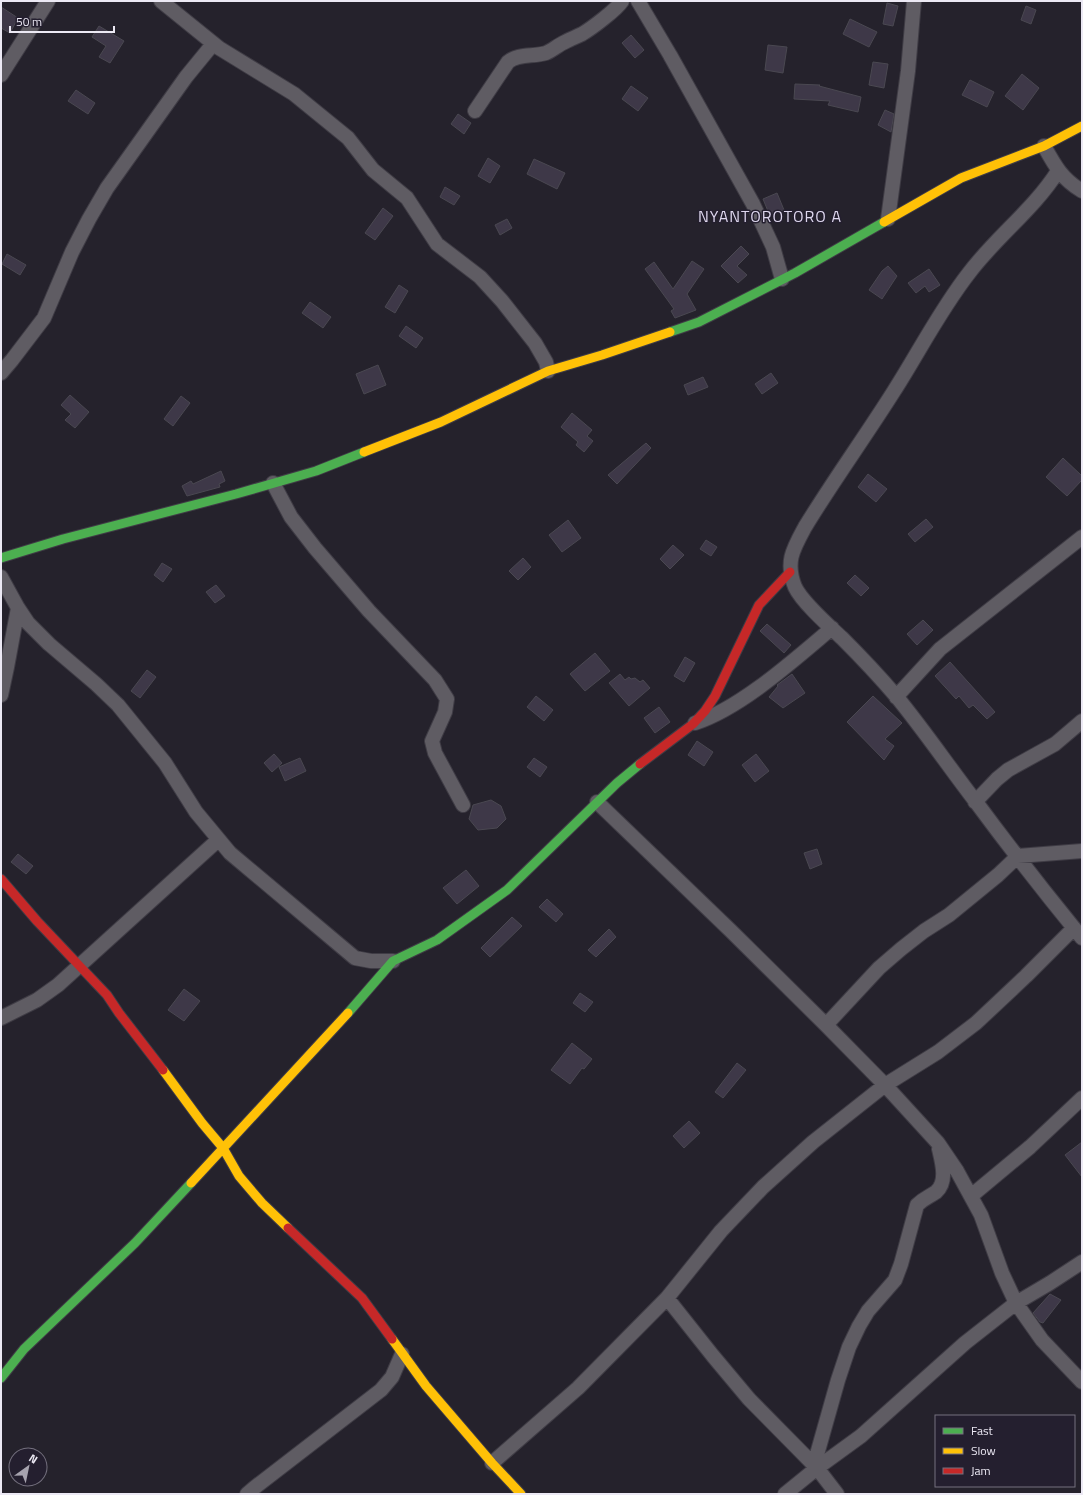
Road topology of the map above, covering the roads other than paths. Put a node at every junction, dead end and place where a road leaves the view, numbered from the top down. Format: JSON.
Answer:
{"nodes":[{"id":1,"x":48,"y":1,"type":"edge"},
{"id":2,"x":161,"y":1,"type":"edge"},
{"id":3,"x":622,"y":1,"type":"edge"},
{"id":4,"x":638,"y":1,"type":"edge"},
{"id":5,"x":914,"y":1,"type":"edge"},
{"id":6,"x":213,"y":44,"type":"junction"},
{"id":7,"x":1,"y":75,"type":"edge"},
{"id":8,"x":474,"y":111,"type":"dead end"},
{"id":9,"x":1082,"y":126,"type":"edge"},
{"id":10,"x":1044,"y":146,"type":"junction"},
{"id":11,"x":1058,"y":171,"type":"junction"},
{"id":12,"x":1082,"y":191,"type":"edge"},
{"id":13,"x":888,"y":219,"type":"junction"},
{"id":14,"x":782,"y":279,"type":"junction"},
{"id":15,"x":548,"y":371,"type":"junction"},
{"id":16,"x":1,"y":373,"type":"edge"},
{"id":17,"x":273,"y":483,"type":"junction"},
{"id":18,"x":1082,"y":537,"type":"edge"},
{"id":19,"x":2,"y":555,"type":"edge"},
{"id":20,"x":790,"y":572,"type":"junction"},
{"id":21,"x":1,"y":577,"type":"edge"},
{"id":22,"x":18,"y":608,"type":"junction"},
{"id":23,"x":832,"y":628,"type":"junction"},
{"id":24,"x":1,"y":695,"type":"edge"},
{"id":25,"x":896,"y":697,"type":"junction"},
{"id":26,"x":1082,"y":721,"type":"edge"},
{"id":27,"x":693,"y":724,"type":"junction"},
{"id":28,"x":597,"y":802,"type":"junction"},
{"id":29,"x":975,"y":802,"type":"junction"},
{"id":30,"x":463,"y":805,"type":"dead end"},
{"id":31,"x":218,"y":840,"type":"junction"},
{"id":32,"x":1082,"y":851,"type":"edge"},
{"id":33,"x":1018,"y":856,"type":"junction"},
{"id":34,"x":1,"y":879,"type":"edge"},
{"id":35,"x":1078,"y":933,"type":"edge"},
{"id":36,"x":394,"y":961,"type":"junction"},
{"id":37,"x":78,"y":965,"type":"junction"},
{"id":38,"x":1,"y":1018,"type":"edge"},
{"id":39,"x":826,"y":1025,"type":"junction"},
{"id":40,"x":885,"y":1085,"type":"junction"},
{"id":41,"x":1082,"y":1098,"type":"edge"},
{"id":42,"x":938,"y":1143,"type":"junction"},
{"id":43,"x":223,"y":1148,"type":"junction"},
{"id":44,"x":971,"y":1196,"type":"junction"},
{"id":45,"x":1082,"y":1262,"type":"edge"},
{"id":46,"x":667,"y":1298,"type":"junction"},
{"id":47,"x":1016,"y":1303,"type":"junction"},
{"id":48,"x":402,"y":1354,"type":"junction"},
{"id":49,"x":1,"y":1378,"type":"edge"},
{"id":50,"x":1082,"y":1382,"type":"edge"},
{"id":51,"x":492,"y":1463,"type":"junction"},
{"id":52,"x":816,"y":1466,"type":"junction"},
{"id":53,"x":247,"y":1494,"type":"edge"},
{"id":54,"x":521,"y":1494,"type":"edge"},
{"id":55,"x":785,"y":1494,"type":"edge"},
{"id":56,"x":837,"y":1494,"type":"edge"}],
"edges":[{"from":1,"to":7,"type":"street"},
{"from":2,"to":6,"type":"street"},
{"from":3,"to":8,"type":"street"},
{"from":4,"to":14,"type":"street"},
{"from":5,"to":13,"type":"street"},
{"from":6,"to":15,"type":"street"},
{"from":6,"to":16,"type":"street"},
{"from":9,"to":10,"type":"street"},
{"from":10,"to":11,"type":"street"},
{"from":10,"to":13,"type":"street"},
{"from":11,"to":12,"type":"street"},
{"from":11,"to":20,"type":"street"},
{"from":13,"to":14,"type":"street"},
{"from":14,"to":15,"type":"street"},
{"from":15,"to":17,"type":"street"},
{"from":17,"to":19,"type":"street"},
{"from":17,"to":30,"type":"street"},
{"from":18,"to":25,"type":"street"},
{"from":20,"to":23,"type":"street"},
{"from":20,"to":27,"type":"street"},
{"from":21,"to":22,"type":"street"},
{"from":22,"to":24,"type":"street"},
{"from":22,"to":31,"type":"street"},
{"from":23,"to":25,"type":"street"},
{"from":23,"to":27,"type":"street"},
{"from":25,"to":29,"type":"street"},
{"from":26,"to":29,"type":"street"},
{"from":27,"to":28,"type":"street"},
{"from":28,"to":36,"type":"street"},
{"from":28,"to":39,"type":"street"},
{"from":29,"to":33,"type":"street"},
{"from":31,"to":36,"type":"street"},
{"from":31,"to":37,"type":"street"},
{"from":32,"to":33,"type":"street"},
{"from":33,"to":35,"type":"street"},
{"from":33,"to":39,"type":"street"},
{"from":34,"to":37,"type":"street"},
{"from":35,"to":40,"type":"street"},
{"from":36,"to":43,"type":"street"},
{"from":37,"to":38,"type":"street"},
{"from":37,"to":43,"type":"street"},
{"from":39,"to":40,"type":"street"},
{"from":40,"to":42,"type":"street"},
{"from":40,"to":46,"type":"street"},
{"from":41,"to":44,"type":"street"},
{"from":42,"to":44,"type":"street"},
{"from":42,"to":52,"type":"street"},
{"from":43,"to":48,"type":"street"},
{"from":43,"to":49,"type":"street"},
{"from":44,"to":47,"type":"street"},
{"from":45,"to":47,"type":"street"},
{"from":46,"to":51,"type":"street"},
{"from":46,"to":52,"type":"street"},
{"from":47,"to":50,"type":"street"},
{"from":47,"to":52,"type":"street"},
{"from":48,"to":51,"type":"street"},
{"from":48,"to":53,"type":"street"},
{"from":51,"to":54,"type":"street"},
{"from":52,"to":55,"type":"street"},
{"from":52,"to":56,"type":"street"}]}
